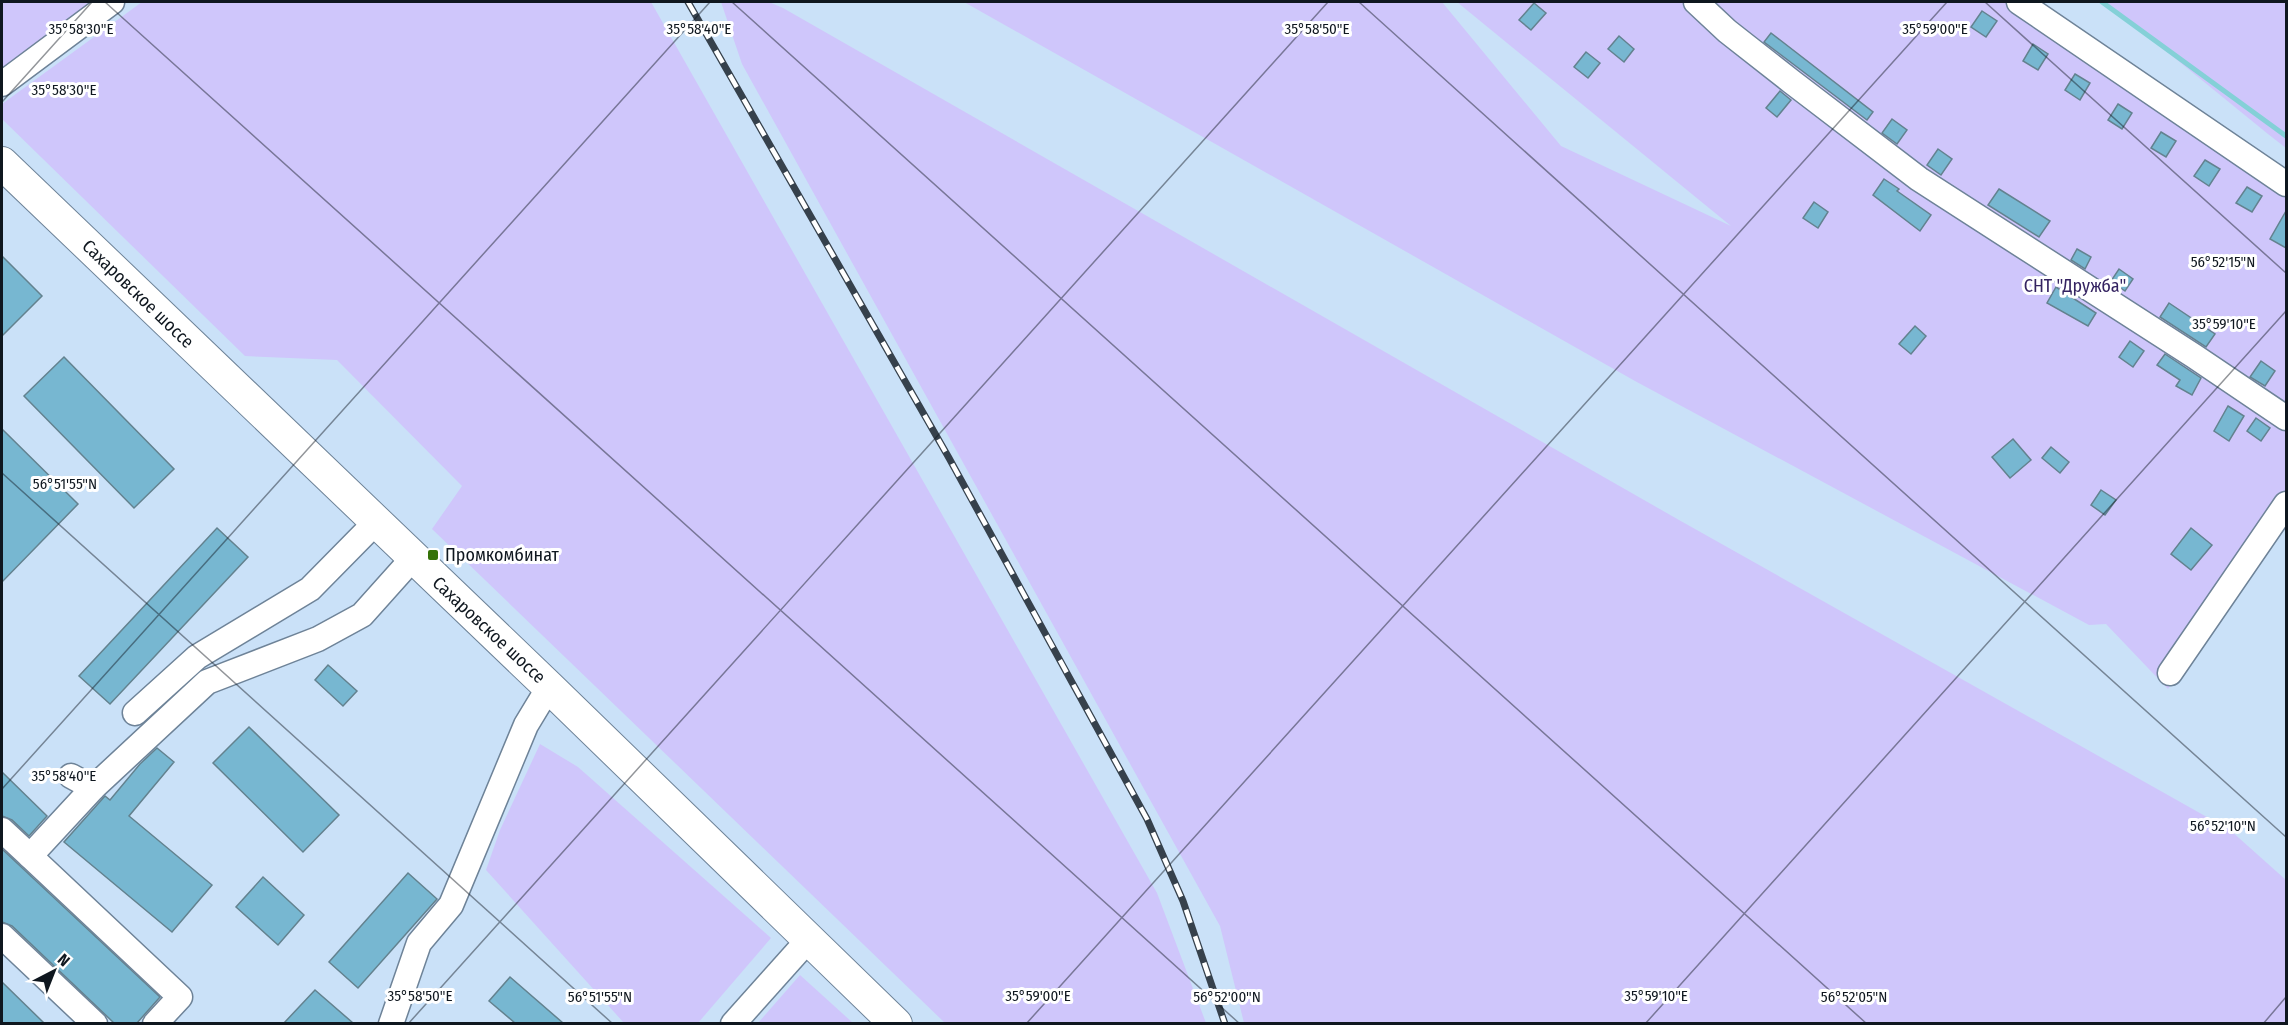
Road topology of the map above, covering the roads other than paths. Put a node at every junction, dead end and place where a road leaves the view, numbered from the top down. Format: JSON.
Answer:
{"nodes":[{"id":1,"x":112,"y":2,"type":"edge"},
{"id":2,"x":1696,"y":2,"type":"edge"},
{"id":3,"x":2019,"y":2,"type":"edge"},
{"id":4,"x":2,"y":84,"type":"edge"},
{"id":5,"x":2,"y":163,"type":"edge"},
{"id":6,"x":2286,"y":184,"type":"edge"},
{"id":7,"x":2286,"y":418,"type":"edge"},
{"id":8,"x":2286,"y":504,"type":"edge"},
{"id":9,"x":376,"y":522,"type":"junction"},
{"id":10,"x":413,"y":558,"type":"junction"},
{"id":11,"x":2170,"y":673,"type":"dead end"},
{"id":12,"x":549,"y":687,"type":"junction"},
{"id":13,"x":135,"y":713,"type":"dead end"},
{"id":14,"x":71,"y":777,"type":"dead end"},
{"id":15,"x":93,"y":788,"type":"junction"},
{"id":16,"x":2,"y":830,"type":"edge"},
{"id":17,"x":30,"y":856,"type":"junction"},
{"id":18,"x":2,"y":936,"type":"edge"},
{"id":19,"x":809,"y":939,"type":"junction"},
{"id":20,"x":95,"y":1023,"type":"edge"},
{"id":21,"x":155,"y":1023,"type":"edge"},
{"id":22,"x":392,"y":1023,"type":"edge"},
{"id":23,"x":733,"y":1023,"type":"edge"},
{"id":24,"x":896,"y":1023,"type":"edge"}],
"edges":[{"from":1,"to":4,"type":"street"},
{"from":2,"to":7,"type":"street"},
{"from":3,"to":6,"type":"street"},
{"from":5,"to":9,"type":"main road","name":"Сахаровское шоссе"},
{"from":8,"to":11,"type":"street"},
{"from":9,"to":10,"type":"main road","name":"Сахаровское шоссе"},
{"from":9,"to":13,"type":"street"},
{"from":10,"to":12,"type":"main road","name":"Сахаровское шоссе"},
{"from":10,"to":15,"type":"street"},
{"from":12,"to":19,"type":"main road","name":"Сахаровское шоссе"},
{"from":12,"to":22,"type":"street"},
{"from":14,"to":15,"type":"street"},
{"from":15,"to":17,"type":"street"},
{"from":16,"to":17,"type":"street"},
{"from":17,"to":21,"type":"street"},
{"from":18,"to":20,"type":"street"},
{"from":19,"to":23,"type":"street"},
{"from":19,"to":24,"type":"main road","name":"Сахаровское шоссе"}]}
